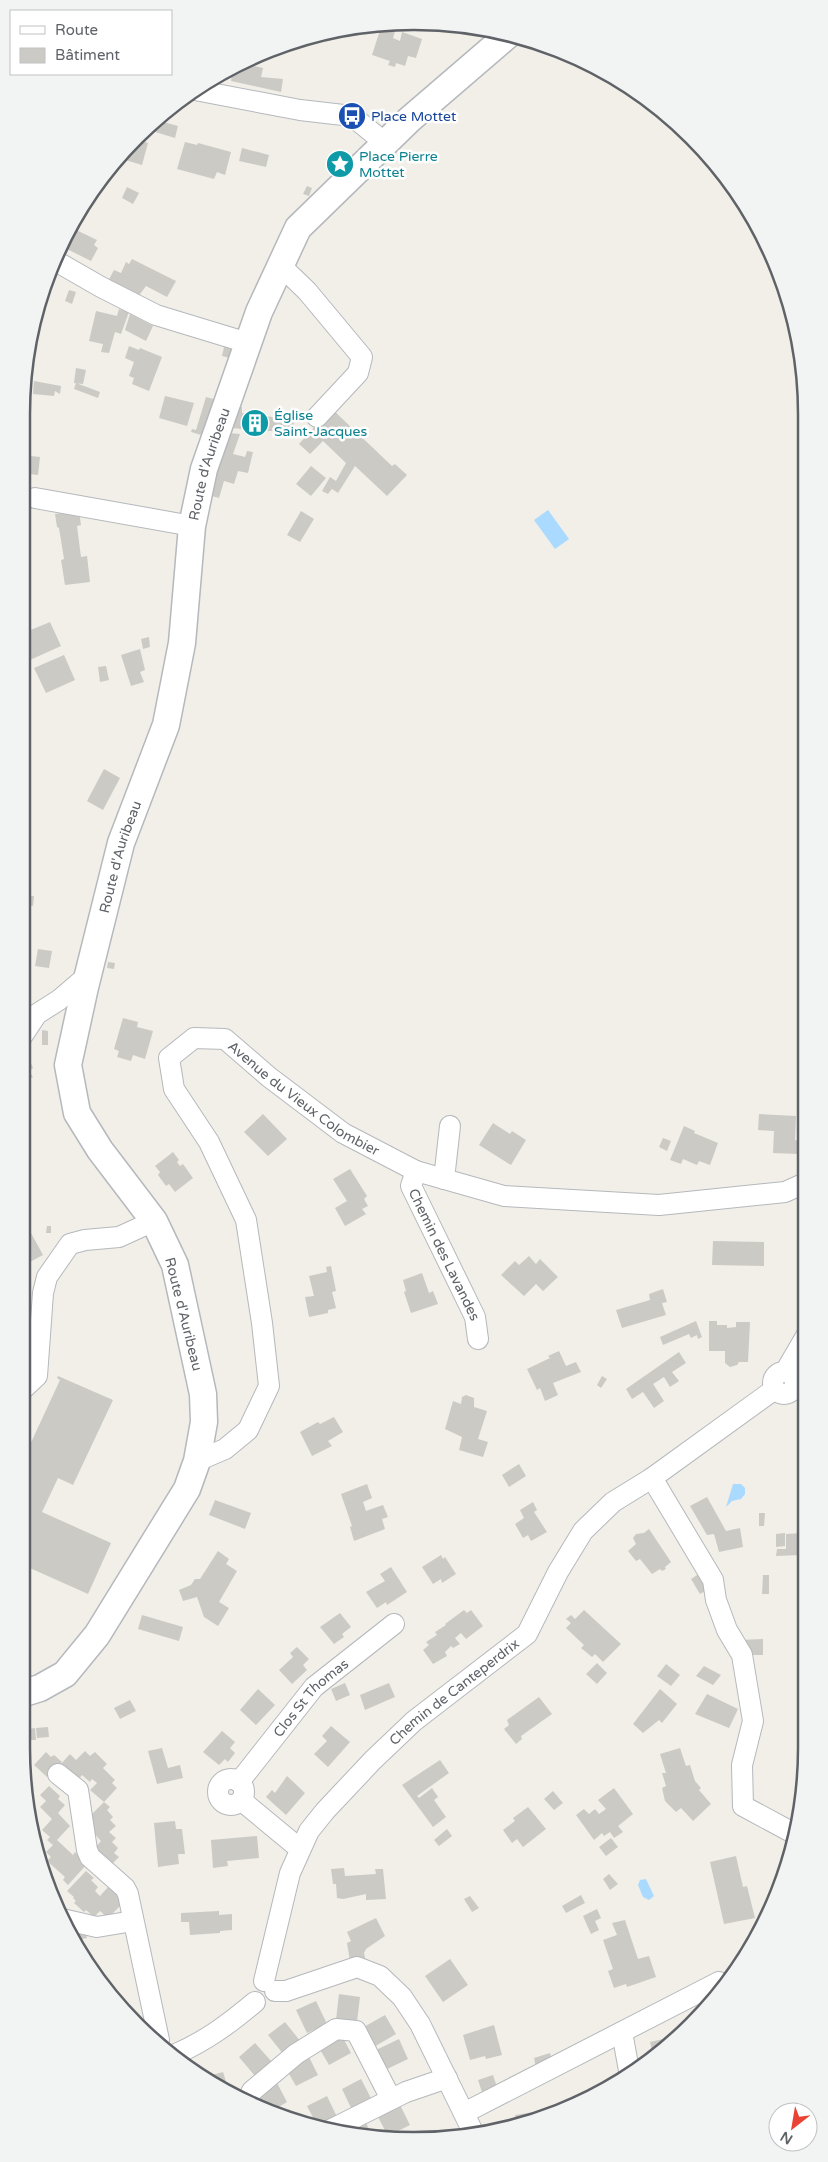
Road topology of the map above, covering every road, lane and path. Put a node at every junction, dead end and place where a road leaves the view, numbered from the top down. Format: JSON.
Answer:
{"nodes":[{"id":1,"x":502,"y":40,"type":"edge"},
{"id":2,"x":206,"y":92,"type":"edge"},
{"id":3,"x":385,"y":143,"type":"junction"},
{"id":4,"x":61,"y":264,"type":"edge"},
{"id":5,"x":281,"y":266,"type":"junction"},
{"id":6,"x":248,"y":343,"type":"junction"},
{"id":7,"x":317,"y":417,"type":"dead end"},
{"id":8,"x":35,"y":498,"type":"dead end"},
{"id":9,"x":192,"y":526,"type":"junction"},
{"id":10,"x":88,"y":976,"type":"junction"},
{"id":11,"x":30,"y":1024,"type":"edge"},
{"id":12,"x":450,"y":1126,"type":"dead end"},
{"id":13,"x":416,"y":1171,"type":"junction"},
{"id":14,"x":444,"y":1179,"type":"junction"},
{"id":15,"x":798,"y":1186,"type":"edge"},
{"id":16,"x":154,"y":1221,"type":"junction"},
{"id":17,"x":478,"y":1339,"type":"dead end"},
{"id":18,"x":798,"y":1359,"type":"edge"},
{"id":19,"x":30,"y":1382,"type":"edge"},
{"id":20,"x":790,"y":1382,"type":"edge"},
{"id":21,"x":197,"y":1461,"type":"junction"},
{"id":22,"x":652,"y":1478,"type":"junction"},
{"id":23,"x":394,"y":1624,"type":"dead end"},
{"id":24,"x":30,"y":1691,"type":"edge"},
{"id":25,"x":58,"y":1774,"type":"dead end"},
{"id":26,"x":789,"y":1831,"type":"edge"},
{"id":27,"x":300,"y":1849,"type":"junction"},
{"id":28,"x":72,"y":1921,"type":"edge"},
{"id":29,"x":133,"y":1921,"type":"junction"},
{"id":30,"x":719,"y":1982,"type":"dead end"},
{"id":31,"x":269,"y":1986,"type":"junction"},
{"id":32,"x":622,"y":2032,"type":"junction"},
{"id":33,"x":158,"y":2034,"type":"edge"},
{"id":34,"x":179,"y":2052,"type":"edge"},
{"id":35,"x":628,"y":2066,"type":"edge"},
{"id":36,"x":447,"y":2078,"type":"junction"},
{"id":37,"x":250,"y":2095,"type":"edge"},
{"id":38,"x":391,"y":2099,"type":"junction"},
{"id":39,"x":464,"y":2113,"type":"junction"},
{"id":40,"x":340,"y":2125,"type":"edge"},
{"id":41,"x":471,"y":2128,"type":"edge"}],
"edges":[{"from":1,"to":3,"type":"street","name":"Route d'Auribeau"},
{"from":2,"to":3,"type":"street"},
{"from":3,"to":5,"type":"street","name":"Route d'Auribeau"},
{"from":4,"to":6,"type":"street"},
{"from":5,"to":6,"type":"street","name":"Route d'Auribeau"},
{"from":5,"to":7,"type":"street"},
{"from":6,"to":9,"type":"street","name":"Route d'Auribeau"},
{"from":8,"to":9,"type":"street"},
{"from":9,"to":10,"type":"street","name":"Route d'Auribeau"},
{"from":10,"to":11,"type":"street"},
{"from":10,"to":16,"type":"street","name":"Route d'Auribeau"},
{"from":12,"to":14,"type":"street"},
{"from":13,"to":14,"type":"street","name":"Avenue du Vieux Colombier"},
{"from":13,"to":17,"type":"street","name":"Chemin des Lavandes"},
{"from":13,"to":21,"type":"street","name":"Avenue du Vieux Colombier"},
{"from":14,"to":15,"type":"street","name":"Avenue du Vieux Colombier"},
{"from":16,"to":19,"type":"street"},
{"from":16,"to":21,"type":"street","name":"Route d'Auribeau"},
{"from":18,"to":20,"type":"street"},
{"from":20,"to":22,"type":"street","name":"Chemin de Canteperdrix"},
{"from":21,"to":24,"type":"street","name":"Route d'Auribeau"},
{"from":22,"to":26,"type":"street"},
{"from":22,"to":27,"type":"street","name":"Chemin de Canteperdrix"},
{"from":23,"to":27,"type":"street","name":"Clos St Thomas"},
{"from":25,"to":29,"type":"street"},
{"from":27,"to":31,"type":"street","name":"Chemin de Canteperdrix"},
{"from":28,"to":29,"type":"street"},
{"from":29,"to":33,"type":"street"},
{"from":30,"to":32,"type":"street"},
{"from":31,"to":34,"type":"street"},
{"from":31,"to":36,"type":"street"},
{"from":32,"to":35,"type":"street"},
{"from":32,"to":39,"type":"street"},
{"from":36,"to":38,"type":"street"},
{"from":36,"to":39,"type":"street"},
{"from":37,"to":38,"type":"street"},
{"from":38,"to":40,"type":"street"},
{"from":39,"to":41,"type":"street"}]}
